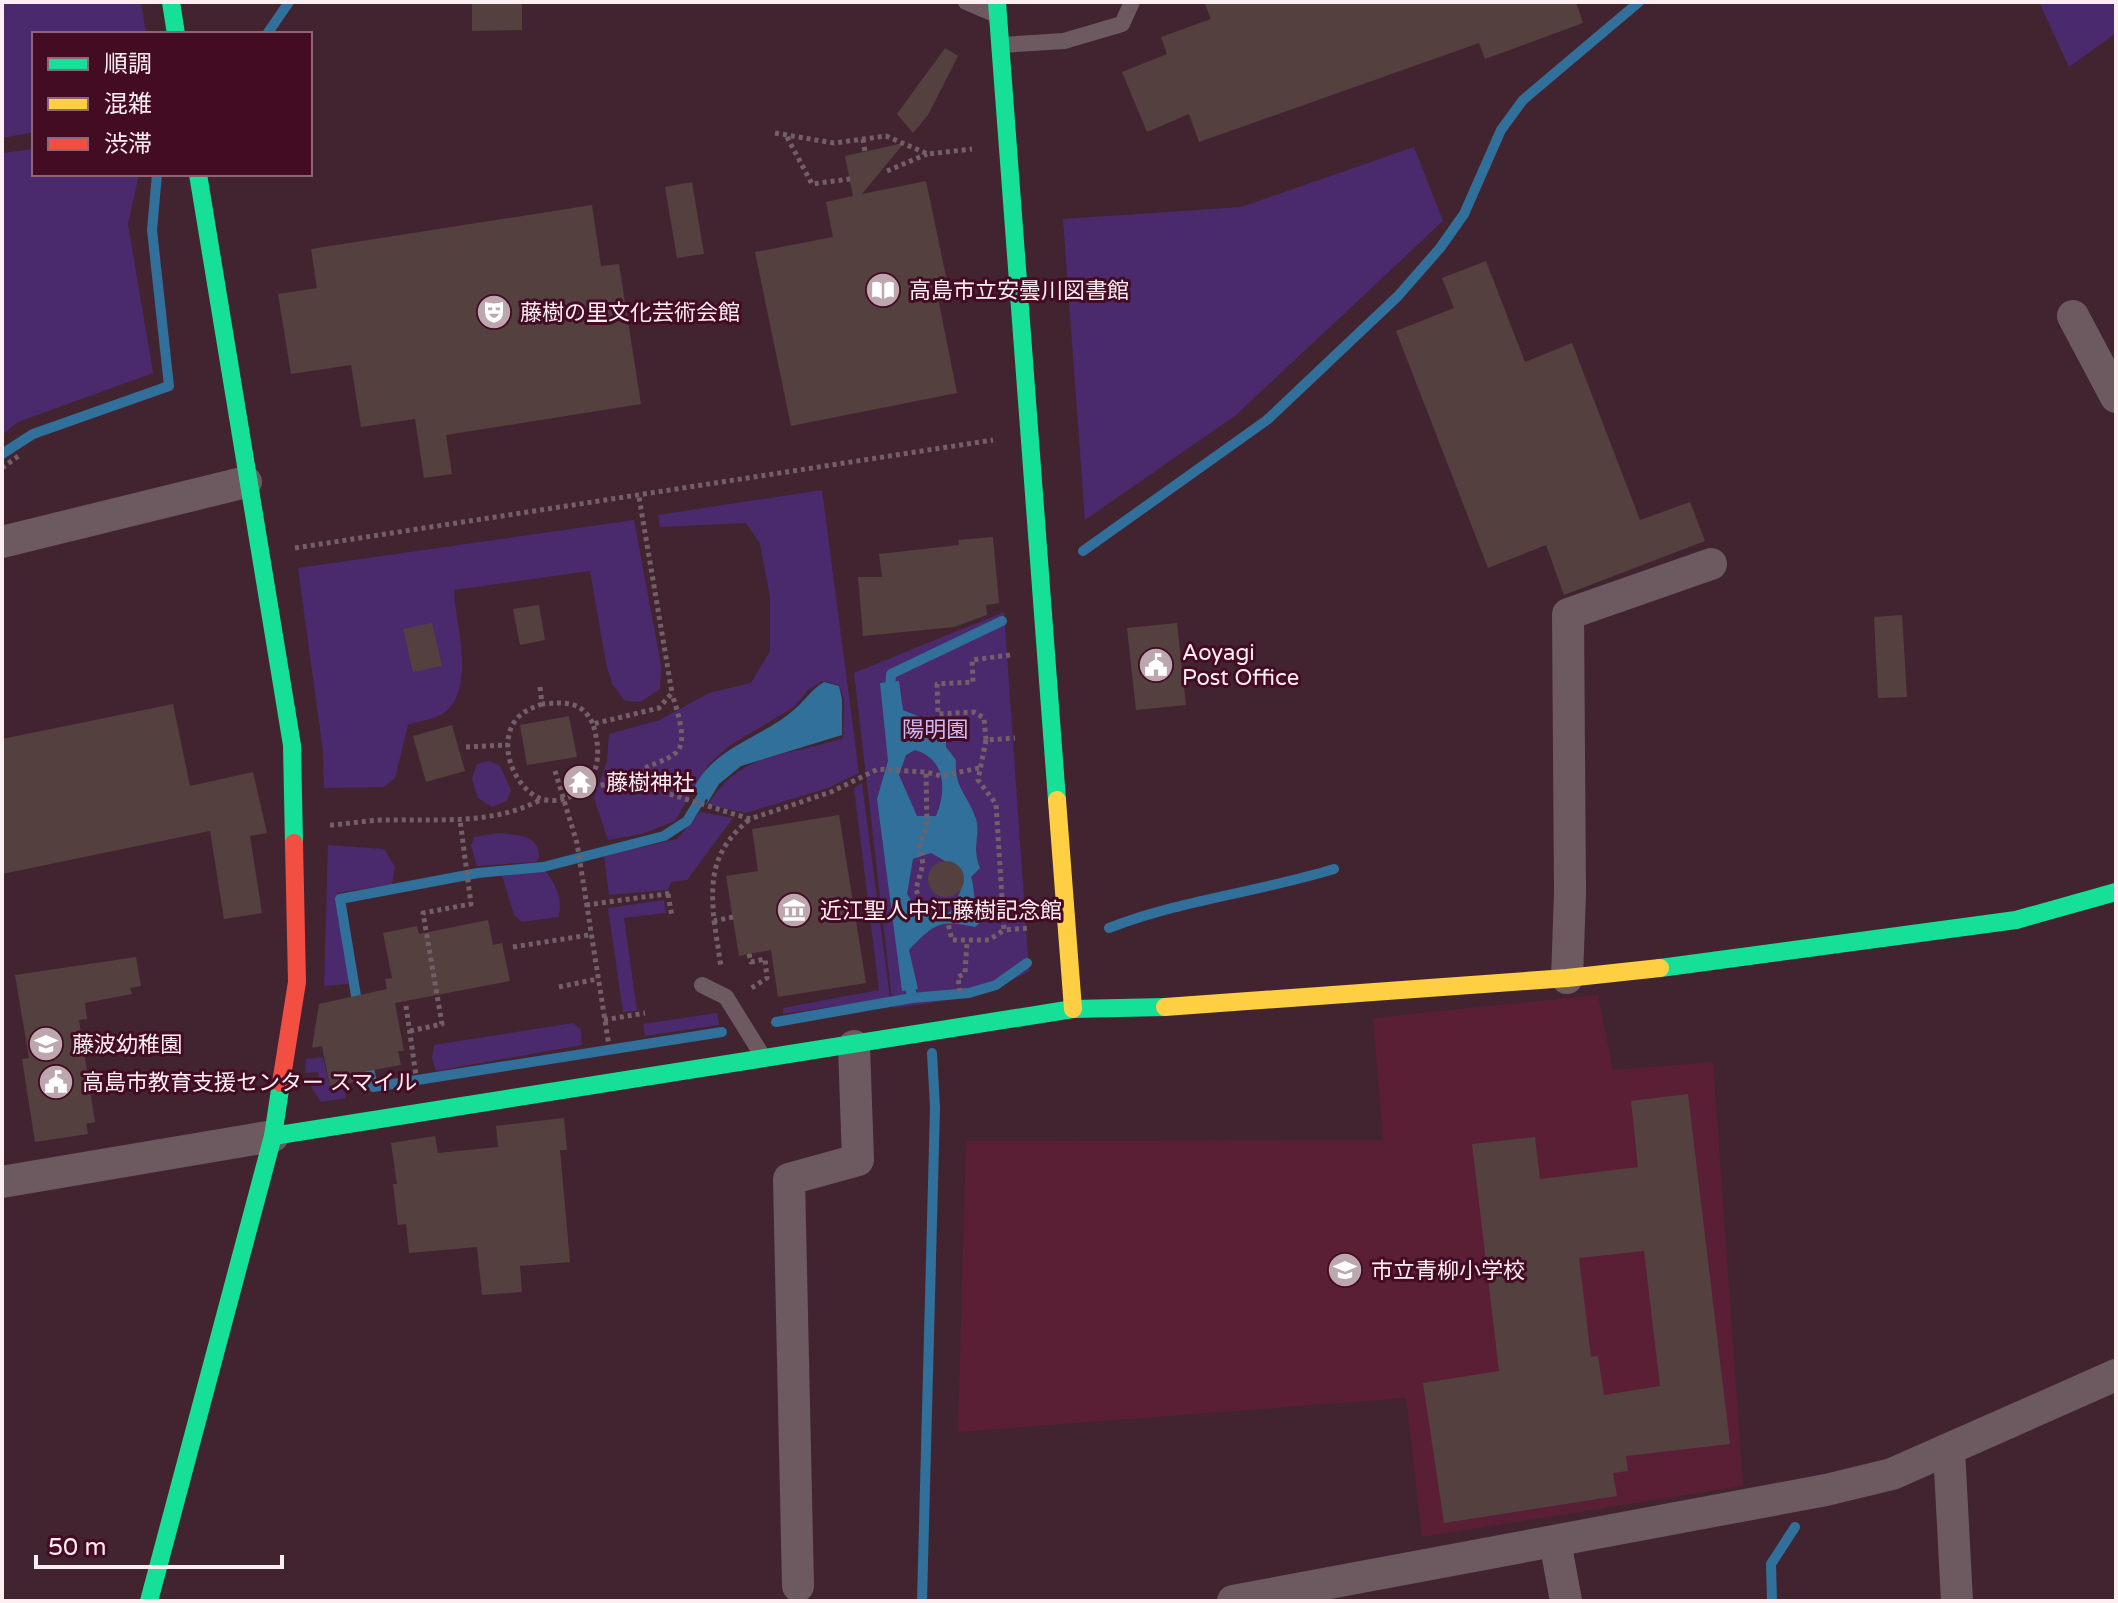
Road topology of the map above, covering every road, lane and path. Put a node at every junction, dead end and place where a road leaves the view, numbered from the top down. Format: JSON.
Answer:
{"nodes":[{"id":1,"x":171,"y":2,"type":"edge"},
{"id":2,"x":966,"y":2,"type":"edge"},
{"id":3,"x":1132,"y":2,"type":"edge"},
{"id":4,"x":998,"y":9,"type":"edge"},
{"id":5,"x":176,"y":32,"type":"edge"},
{"id":6,"x":1001,"y":45,"type":"junction"},
{"id":7,"x":775,"y":133,"type":"dead end"},
{"id":8,"x":787,"y":137,"type":"junction"},
{"id":9,"x":863,"y":139,"type":"junction"},
{"id":10,"x":977,"y":148,"type":"dead end"},
{"id":11,"x":865,"y":152,"type":"dead end"},
{"id":12,"x":928,"y":154,"type":"junction"},
{"id":13,"x":887,"y":171,"type":"dead end"},
{"id":14,"x":198,"y":176,"type":"edge"},
{"id":15,"x":850,"y":179,"type":"dead end"},
{"id":16,"x":2073,"y":316,"type":"dead end"},
{"id":17,"x":2116,"y":397,"type":"edge"},
{"id":18,"x":998,"y":440,"type":"dead end"},
{"id":19,"x":21,"y":454,"type":"dead end"},
{"id":20,"x":2,"y":468,"type":"edge"},
{"id":21,"x":246,"y":482,"type":"junction"},
{"id":22,"x":639,"y":497,"type":"junction"},
{"id":23,"x":2,"y":542,"type":"edge"},
{"id":24,"x":282,"y":550,"type":"dead end"},
{"id":25,"x":1711,"y":564,"type":"dead end"},
{"id":26,"x":1015,"y":655,"type":"dead end"},
{"id":27,"x":540,"y":687,"type":"dead end"},
{"id":28,"x":672,"y":693,"type":"junction"},
{"id":29,"x":542,"y":704,"type":"junction"},
{"id":30,"x":593,"y":724,"type":"junction"},
{"id":31,"x":1020,"y":737,"type":"dead end"},
{"id":32,"x":986,"y":740,"type":"junction"},
{"id":33,"x":508,"y":745,"type":"junction"},
{"id":34,"x":466,"y":747,"type":"dead end"},
{"id":35,"x":979,"y":768,"type":"junction"},
{"id":36,"x":555,"y":771,"type":"dead end"},
{"id":37,"x":926,"y":772,"type":"junction"},
{"id":38,"x":624,"y":780,"type":"junction"},
{"id":39,"x":582,"y":790,"type":"junction"},
{"id":40,"x":541,"y":800,"type":"junction"},
{"id":41,"x":563,"y":800,"type":"junction"},
{"id":42,"x":750,"y":819,"type":"junction"},
{"id":43,"x":460,"y":820,"type":"junction"},
{"id":44,"x":321,"y":825,"type":"dead end"},
{"id":45,"x":2116,"y":892,"type":"edge"},
{"id":46,"x":586,"y":905,"type":"junction"},
{"id":47,"x":672,"y":917,"type":"dead end"},
{"id":48,"x":733,"y":917,"type":"dead end"},
{"id":49,"x":1033,"y":927,"type":"dead end"},
{"id":50,"x":1004,"y":930,"type":"junction"},
{"id":51,"x":589,"y":935,"type":"junction"},
{"id":52,"x":967,"y":942,"type":"junction"},
{"id":53,"x":513,"y":947,"type":"dead end"},
{"id":54,"x":749,"y":954,"type":"dead end"},
{"id":55,"x":1567,"y":978,"type":"junction"},
{"id":56,"x":597,"y":979,"type":"junction"},
{"id":57,"x":702,"y":985,"type":"dead end"},
{"id":58,"x":559,"y":987,"type":"dead end"},
{"id":59,"x":959,"y":988,"type":"dead end"},
{"id":60,"x":744,"y":991,"type":"dead end"},
{"id":61,"x":406,"y":1006,"type":"dead end"},
{"id":62,"x":1073,"y":1009,"type":"junction"},
{"id":63,"x":645,"y":1013,"type":"dead end"},
{"id":64,"x":604,"y":1020,"type":"junction"},
{"id":65,"x":410,"y":1031,"type":"junction"},
{"id":66,"x":608,"y":1042,"type":"dead end"},
{"id":67,"x":854,"y":1046,"type":"junction"},
{"id":68,"x":766,"y":1060,"type":"junction"},
{"id":69,"x":416,"y":1075,"type":"dead end"},
{"id":70,"x":273,"y":1136,"type":"junction"},
{"id":71,"x":2,"y":1182,"type":"edge"},
{"id":72,"x":2116,"y":1375,"type":"edge"},
{"id":73,"x":1949,"y":1450,"type":"junction"},
{"id":74,"x":1555,"y":1541,"type":"junction"},
{"id":75,"x":798,"y":1586,"type":"dead end"},
{"id":76,"x":1382,"y":1588,"type":"edge"},
{"id":77,"x":149,"y":1601,"type":"edge"},
{"id":78,"x":1233,"y":1601,"type":"edge"},
{"id":79,"x":1566,"y":1601,"type":"edge"},
{"id":80,"x":1957,"y":1601,"type":"edge"}],
"edges":[{"from":1,"to":5,"type":"street"},
{"from":2,"to":4,"type":"lane"},
{"from":3,"to":6,"type":"lane"},
{"from":4,"to":6,"type":"street"},
{"from":6,"to":62,"type":"street"},
{"from":7,"to":8,"type":"path"},
{"from":8,"to":9,"type":"path"},
{"from":8,"to":15,"type":"path"},
{"from":9,"to":11,"type":"path"},
{"from":9,"to":12,"type":"path"},
{"from":10,"to":12,"type":"path"},
{"from":12,"to":13,"type":"path"},
{"from":14,"to":21,"type":"street"},
{"from":16,"to":17,"type":"street"},
{"from":18,"to":22,"type":"path"},
{"from":19,"to":20,"type":"path"},
{"from":21,"to":23,"type":"street"},
{"from":21,"to":70,"type":"street"},
{"from":22,"to":24,"type":"path"},
{"from":22,"to":28,"type":"path"},
{"from":25,"to":55,"type":"street"},
{"from":26,"to":32,"type":"path"},
{"from":27,"to":29,"type":"path"},
{"from":28,"to":30,"type":"path"},
{"from":28,"to":38,"type":"path"},
{"from":29,"to":30,"type":"path"},
{"from":29,"to":33,"type":"path"},
{"from":30,"to":39,"type":"path"},
{"from":31,"to":32,"type":"path"},
{"from":32,"to":35,"type":"path"},
{"from":33,"to":34,"type":"path"},
{"from":33,"to":40,"type":"path"},
{"from":35,"to":37,"type":"path"},
{"from":35,"to":50,"type":"path"},
{"from":36,"to":41,"type":"path"},
{"from":37,"to":42,"type":"path"},
{"from":37,"to":52,"type":"path"},
{"from":38,"to":39,"type":"path"},
{"from":38,"to":42,"type":"path"},
{"from":39,"to":41,"type":"path"},
{"from":40,"to":41,"type":"path"},
{"from":40,"to":43,"type":"path"},
{"from":41,"to":46,"type":"path"},
{"from":42,"to":48,"type":"path"},
{"from":43,"to":44,"type":"path"},
{"from":43,"to":65,"type":"path"},
{"from":45,"to":55,"type":"street"},
{"from":46,"to":47,"type":"path"},
{"from":46,"to":51,"type":"path"},
{"from":49,"to":50,"type":"path"},
{"from":50,"to":52,"type":"path"},
{"from":51,"to":53,"type":"path"},
{"from":51,"to":56,"type":"path"},
{"from":52,"to":59,"type":"path"},
{"from":54,"to":60,"type":"path"},
{"from":55,"to":62,"type":"street"},
{"from":56,"to":58,"type":"path"},
{"from":56,"to":64,"type":"path"},
{"from":57,"to":68,"type":"lane"},
{"from":61,"to":65,"type":"path"},
{"from":62,"to":67,"type":"street"},
{"from":63,"to":64,"type":"path"},
{"from":64,"to":66,"type":"path"},
{"from":65,"to":69,"type":"path"},
{"from":67,"to":68,"type":"street"},
{"from":67,"to":75,"type":"street"},
{"from":68,"to":70,"type":"street"},
{"from":70,"to":71,"type":"street"},
{"from":70,"to":77,"type":"street"},
{"from":72,"to":73,"type":"street"},
{"from":73,"to":74,"type":"street"},
{"from":73,"to":80,"type":"street"},
{"from":74,"to":76,"type":"street"},
{"from":74,"to":79,"type":"street"},
{"from":76,"to":78,"type":"street"}]}
